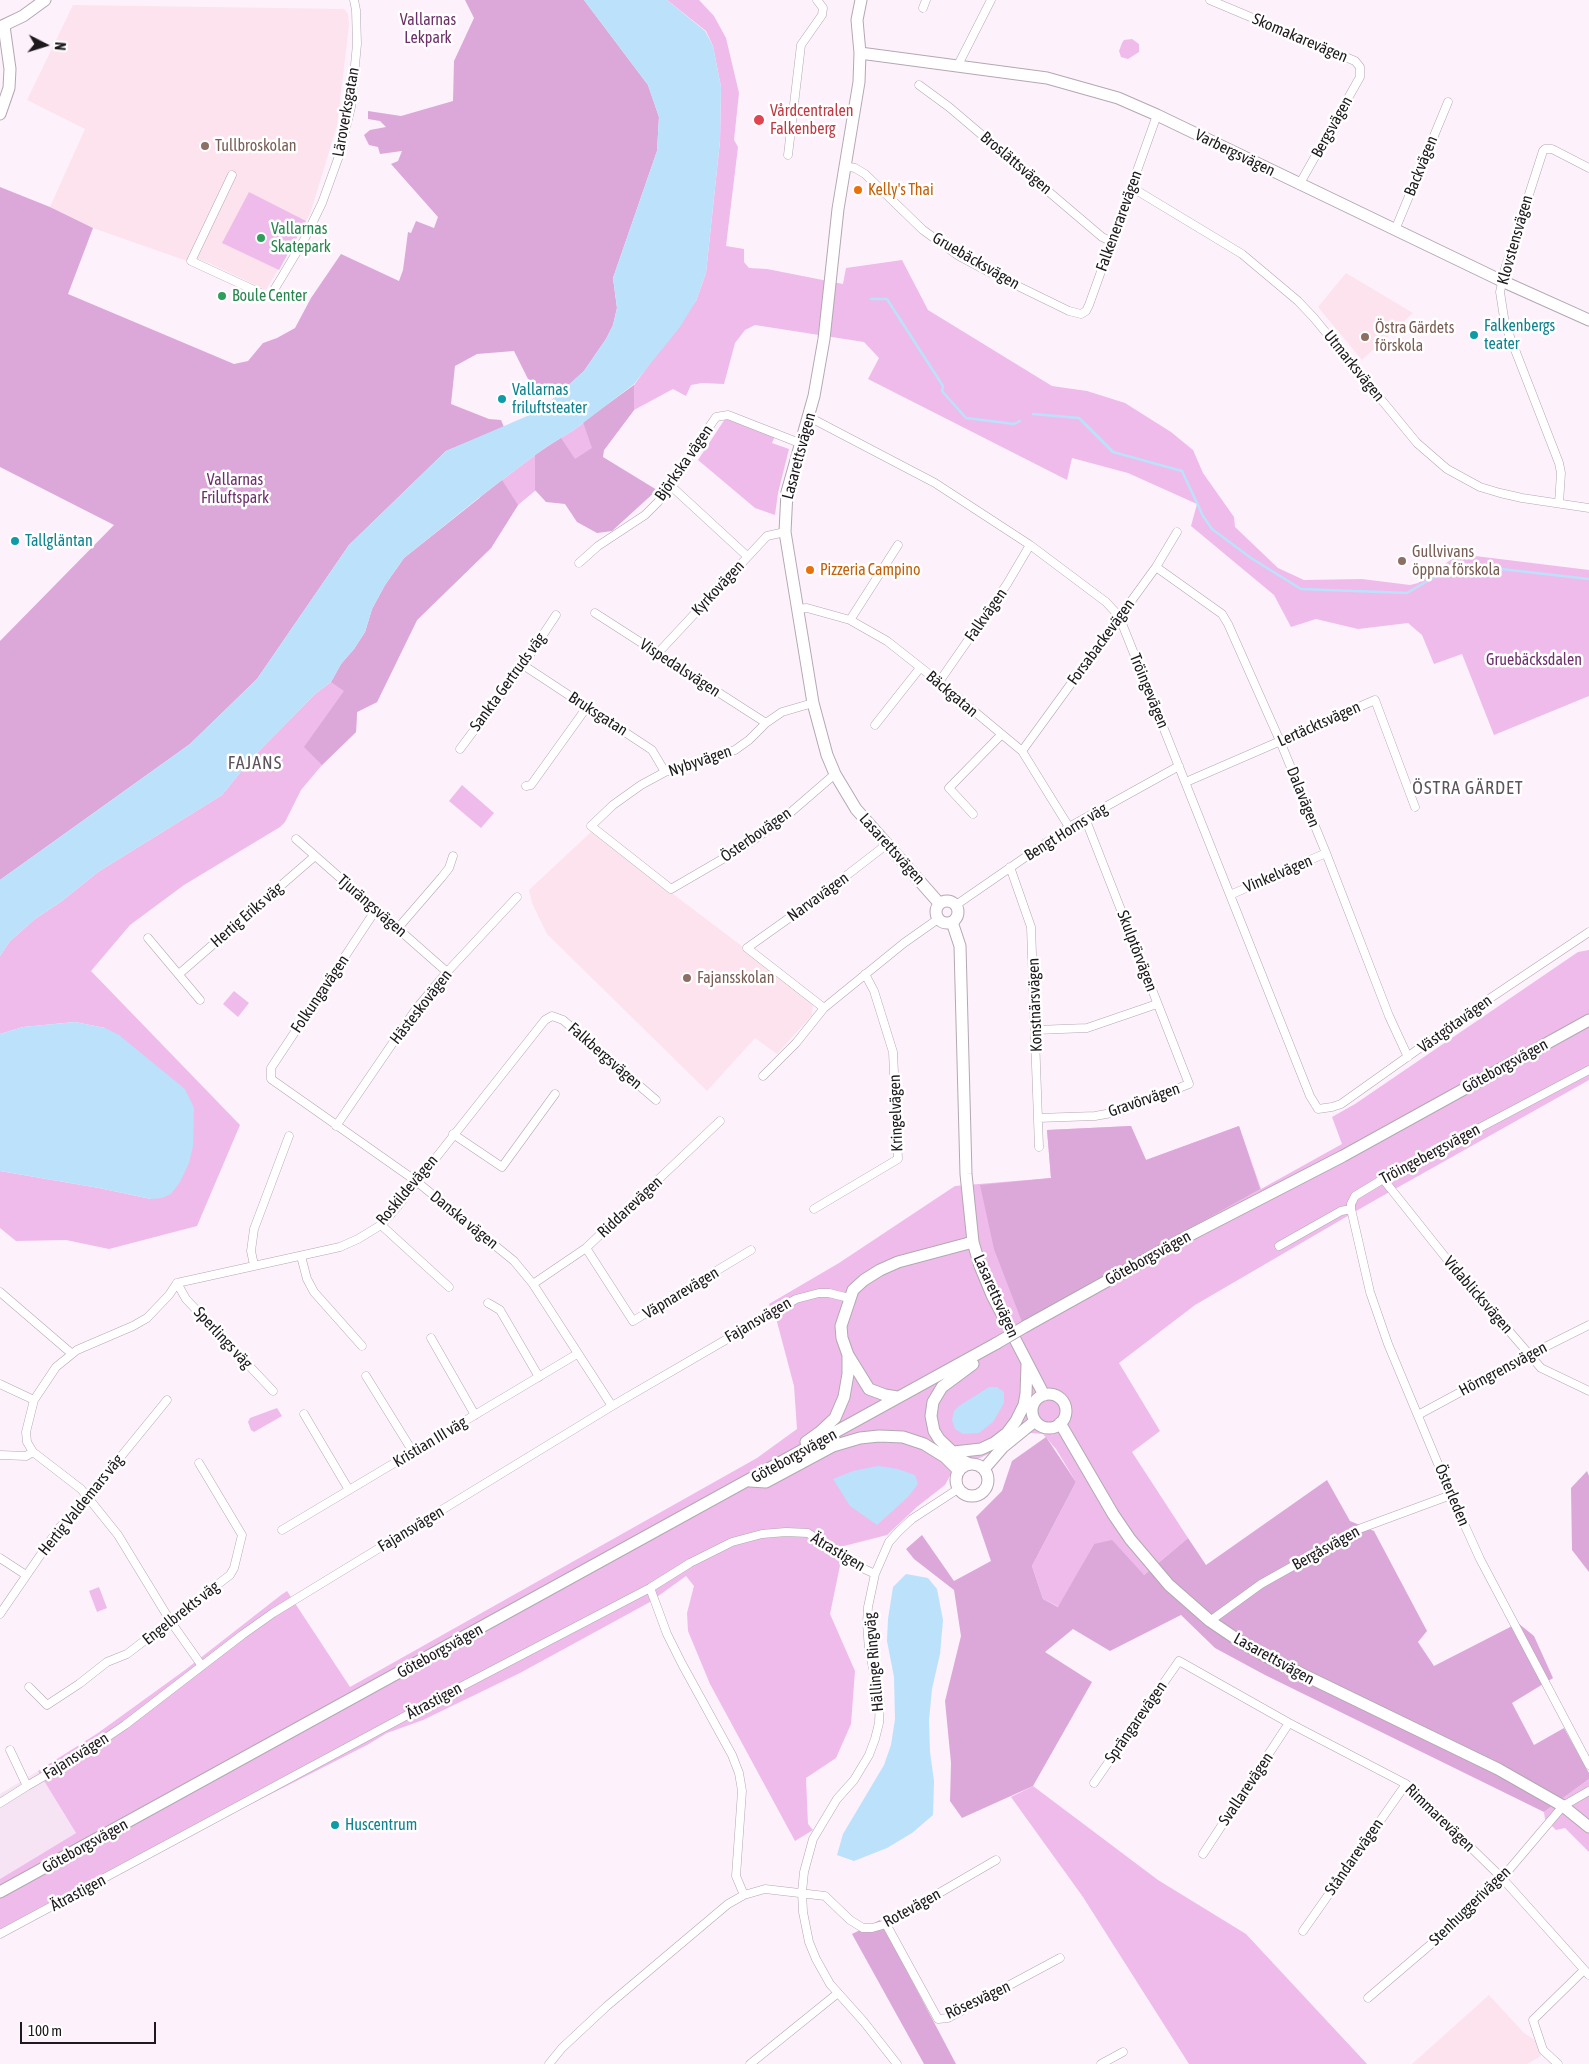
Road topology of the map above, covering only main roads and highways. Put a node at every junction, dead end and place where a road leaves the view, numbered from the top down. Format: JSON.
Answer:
{"nodes":[{"id":1,"x":45,"y":0,"type":"edge"},
{"id":2,"x":861,"y":0,"type":"edge"},
{"id":3,"x":2,"y":27,"type":"edge"},
{"id":4,"x":860,"y":53,"type":"junction"},
{"id":5,"x":0,"y":114,"type":"edge"},
{"id":6,"x":1589,"y":320,"type":"edge"},
{"id":7,"x":939,"y":903,"type":"junction"},
{"id":8,"x":952,"y":922,"type":"junction"},
{"id":9,"x":1589,"y":1020,"type":"edge"},
{"id":10,"x":973,"y":1242,"type":"junction"},
{"id":11,"x":999,"y":1346,"type":"junction"},
{"id":12,"x":848,"y":1354,"type":"junction"},
{"id":13,"x":1027,"y":1363,"type":"junction"},
{"id":14,"x":1044,"y":1394,"type":"junction"},
{"id":15,"x":897,"y":1397,"type":"junction"},
{"id":16,"x":1035,"y":1421,"type":"junction"},
{"id":17,"x":1060,"y":1423,"type":"junction"},
{"id":18,"x":954,"y":1452,"type":"junction"},
{"id":19,"x":970,"y":1464,"type":"junction"},
{"id":20,"x":984,"y":1469,"type":"junction"},
{"id":21,"x":959,"y":1470,"type":"junction"},
{"id":22,"x":748,"y":1481,"type":"junction"},
{"id":23,"x":704,"y":1506,"type":"junction"},
{"id":24,"x":1589,"y":1827,"type":"edge"},
{"id":25,"x":0,"y":1892,"type":"edge"}],
"edges":[{"from":1,"to":3,"type":"main road"},
{"from":2,"to":4,"type":"main road","name":"Lasarettsvägen"},
{"from":3,"to":5,"type":"main road"},
{"from":4,"to":6,"type":"main road","name":"Varbergsvägen"},
{"from":4,"to":7,"type":"main road","name":"Lasarettsvägen"},
{"from":7,"to":8,"type":"main road"},
{"from":7,"to":8,"type":"main road"},
{"from":8,"to":10,"type":"main road","name":"Lasarettsvägen"},
{"from":9,"to":11,"type":"main road","name":"Göteborgsvägen","bridge":true},
{"from":10,"to":12,"type":"main road"},
{"from":10,"to":13,"type":"main road","name":"Lasarettsvägen"},
{"from":11,"to":15,"type":"main road","name":"Göteborgsvägen"},
{"from":11,"to":18,"type":"main road"},
{"from":12,"to":15,"type":"main road"},
{"from":12,"to":23,"type":"main road"},
{"from":13,"to":14,"type":"main road","name":"Lasarettsvägen"},
{"from":13,"to":18,"type":"main road"},
{"from":14,"to":16,"type":"main road"},
{"from":14,"to":17,"type":"main road"},
{"from":15,"to":22,"type":"main road","name":"Göteborgsvägen"},
{"from":16,"to":17,"type":"main road"},
{"from":16,"to":20,"type":"main road"},
{"from":17,"to":24,"type":"main road","name":"Lasarettsvägen"},
{"from":18,"to":19,"type":"main road"},
{"from":19,"to":20,"type":"main road"},
{"from":19,"to":21,"type":"main road"},
{"from":20,"to":21,"type":"main road"},
{"from":21,"to":22,"type":"main road"},
{"from":22,"to":23,"type":"main road","name":"Göteborgsvägen"},
{"from":23,"to":25,"type":"main road","name":"Göteborgsvägen"}]}
